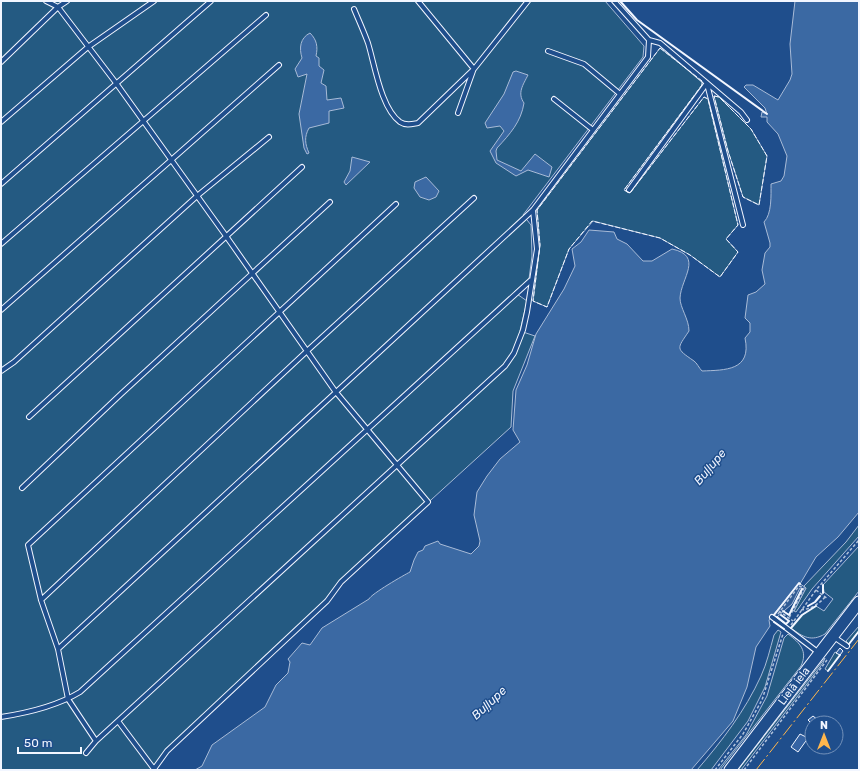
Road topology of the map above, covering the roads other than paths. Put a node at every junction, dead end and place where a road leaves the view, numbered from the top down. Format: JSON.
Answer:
{"nodes":[{"id":1,"x":46,"y":1,"type":"edge"},
{"id":2,"x":67,"y":1,"type":"edge"},
{"id":3,"x":154,"y":1,"type":"edge"},
{"id":4,"x":211,"y":1,"type":"edge"},
{"id":5,"x":418,"y":1,"type":"edge"},
{"id":6,"x":528,"y":1,"type":"edge"},
{"id":7,"x":614,"y":1,"type":"edge"},
{"id":8,"x":58,"y":7,"type":"junction"},
{"id":9,"x":354,"y":9,"type":"dead end"},
{"id":10,"x":266,"y":15,"type":"dead end"},
{"id":11,"x":649,"y":40,"type":"junction"},
{"id":12,"x":88,"y":47,"type":"junction"},
{"id":13,"x":548,"y":51,"type":"dead end"},
{"id":14,"x":1,"y":62,"type":"edge"},
{"id":15,"x":279,"y":65,"type":"dead end"},
{"id":16,"x":474,"y":68,"type":"junction"},
{"id":17,"x":116,"y":83,"type":"junction"},
{"id":18,"x":707,"y":83,"type":"junction"},
{"id":19,"x":620,"y":94,"type":"junction"},
{"id":20,"x":554,"y":99,"type":"dead end"},
{"id":21,"x":458,"y":113,"type":"dead end"},
{"id":22,"x":747,"y":120,"type":"dead end"},
{"id":23,"x":1,"y":122,"type":"edge"},
{"id":24,"x":144,"y":122,"type":"junction"},
{"id":25,"x":593,"y":130,"type":"junction"},
{"id":26,"x":269,"y":137,"type":"dead end"},
{"id":27,"x":171,"y":160,"type":"junction"},
{"id":28,"x":302,"y":167,"type":"dead end"},
{"id":29,"x":1,"y":184,"type":"edge"},
{"id":30,"x":629,"y":190,"type":"dead end"},
{"id":31,"x":197,"y":196,"type":"junction"},
{"id":32,"x":474,"y":198,"type":"dead end"},
{"id":33,"x":330,"y":202,"type":"dead end"},
{"id":34,"x":396,"y":204,"type":"dead end"},
{"id":35,"x":533,"y":210,"type":"junction"},
{"id":36,"x":743,"y":225,"type":"dead end"},
{"id":37,"x":226,"y":236,"type":"junction"},
{"id":38,"x":1,"y":244,"type":"edge"},
{"id":39,"x":252,"y":273,"type":"junction"},
{"id":40,"x":531,"y":280,"type":"junction"},
{"id":41,"x":1,"y":310,"type":"edge"},
{"id":42,"x":279,"y":312,"type":"junction"},
{"id":43,"x":307,"y":351,"type":"junction"},
{"id":44,"x":1,"y":371,"type":"edge"},
{"id":45,"x":335,"y":392,"type":"junction"},
{"id":46,"x":29,"y":417,"type":"dead end"},
{"id":47,"x":366,"y":431,"type":"junction"},
{"id":48,"x":397,"y":466,"type":"junction"},
{"id":49,"x":22,"y":488,"type":"dead end"},
{"id":50,"x":41,"y":600,"type":"junction"},
{"id":51,"x":859,"y":602,"type":"edge"},
{"id":52,"x":774,"y":617,"type":"road end"},
{"id":53,"x":832,"y":636,"type":"junction"},
{"id":54,"x":847,"y":646,"type":"dead end"},
{"id":55,"x":58,"y":649,"type":"junction"},
{"id":56,"x":824,"y":654,"type":"junction"},
{"id":57,"x":68,"y":699,"type":"junction"},
{"id":58,"x":1,"y":717,"type":"edge"},
{"id":59,"x":118,"y":721,"type":"junction"},
{"id":60,"x":96,"y":741,"type":"junction"},
{"id":61,"x":86,"y":753,"type":"dead end"},
{"id":62,"x":730,"y":770,"type":"edge"}],
"edges":[{"from":1,"to":8,"type":"lane"},
{"from":2,"to":8,"type":"lane"},
{"from":3,"to":12,"type":"lane"},
{"from":4,"to":17,"type":"lane"},
{"from":5,"to":16,"type":"lane"},
{"from":6,"to":16,"type":"lane"},
{"from":7,"to":11,"type":"lane"},
{"from":8,"to":12,"type":"lane"},
{"from":8,"to":14,"type":"lane"},
{"from":9,"to":16,"type":"lane"},
{"from":10,"to":24,"type":"lane"},
{"from":11,"to":18,"type":"lane"},
{"from":11,"to":19,"type":"lane"},
{"from":12,"to":17,"type":"lane"},
{"from":12,"to":23,"type":"lane"},
{"from":13,"to":19,"type":"lane"},
{"from":15,"to":27,"type":"lane"},
{"from":16,"to":21,"type":"lane"},
{"from":17,"to":24,"type":"lane"},
{"from":17,"to":29,"type":"lane"},
{"from":18,"to":22,"type":"lane"},
{"from":18,"to":30,"type":"lane"},
{"from":18,"to":36,"type":"lane"},
{"from":19,"to":25,"type":"lane"},
{"from":20,"to":25,"type":"lane"},
{"from":24,"to":27,"type":"lane"},
{"from":24,"to":38,"type":"lane"},
{"from":25,"to":35,"type":"lane"},
{"from":26,"to":31,"type":"lane"},
{"from":27,"to":31,"type":"lane"},
{"from":27,"to":41,"type":"lane"},
{"from":28,"to":37,"type":"lane"},
{"from":31,"to":37,"type":"lane"},
{"from":31,"to":44,"type":"lane"},
{"from":32,"to":43,"type":"lane"},
{"from":33,"to":39,"type":"lane"},
{"from":34,"to":42,"type":"lane"},
{"from":35,"to":40,"type":"lane"},
{"from":35,"to":45,"type":"lane"},
{"from":37,"to":39,"type":"lane"},
{"from":37,"to":46,"type":"lane"},
{"from":39,"to":42,"type":"lane"},
{"from":39,"to":49,"type":"lane"},
{"from":40,"to":47,"type":"lane"},
{"from":40,"to":48,"type":"lane"},
{"from":42,"to":43,"type":"lane"},
{"from":42,"to":50,"type":"lane"},
{"from":43,"to":45,"type":"lane"},
{"from":43,"to":50,"type":"lane"},
{"from":45,"to":47,"type":"lane"},
{"from":45,"to":55,"type":"lane"},
{"from":47,"to":48,"type":"lane"},
{"from":47,"to":57,"type":"lane"},
{"from":48,"to":59,"type":"lane"},
{"from":48,"to":59,"type":"lane"},
{"from":50,"to":55,"type":"lane"},
{"from":51,"to":53,"type":"main road","name":"Lielā iela"},
{"from":52,"to":56,"type":"lane"},
{"from":53,"to":54,"type":"lane"},
{"from":53,"to":56,"type":"main road","name":"Lielā iela"},
{"from":55,"to":57,"type":"lane"},
{"from":56,"to":62,"type":"main road","name":"Lielā iela"},
{"from":57,"to":58,"type":"lane"},
{"from":57,"to":60,"type":"lane"},
{"from":59,"to":60,"type":"lane"},
{"from":60,"to":61,"type":"lane"}]}
